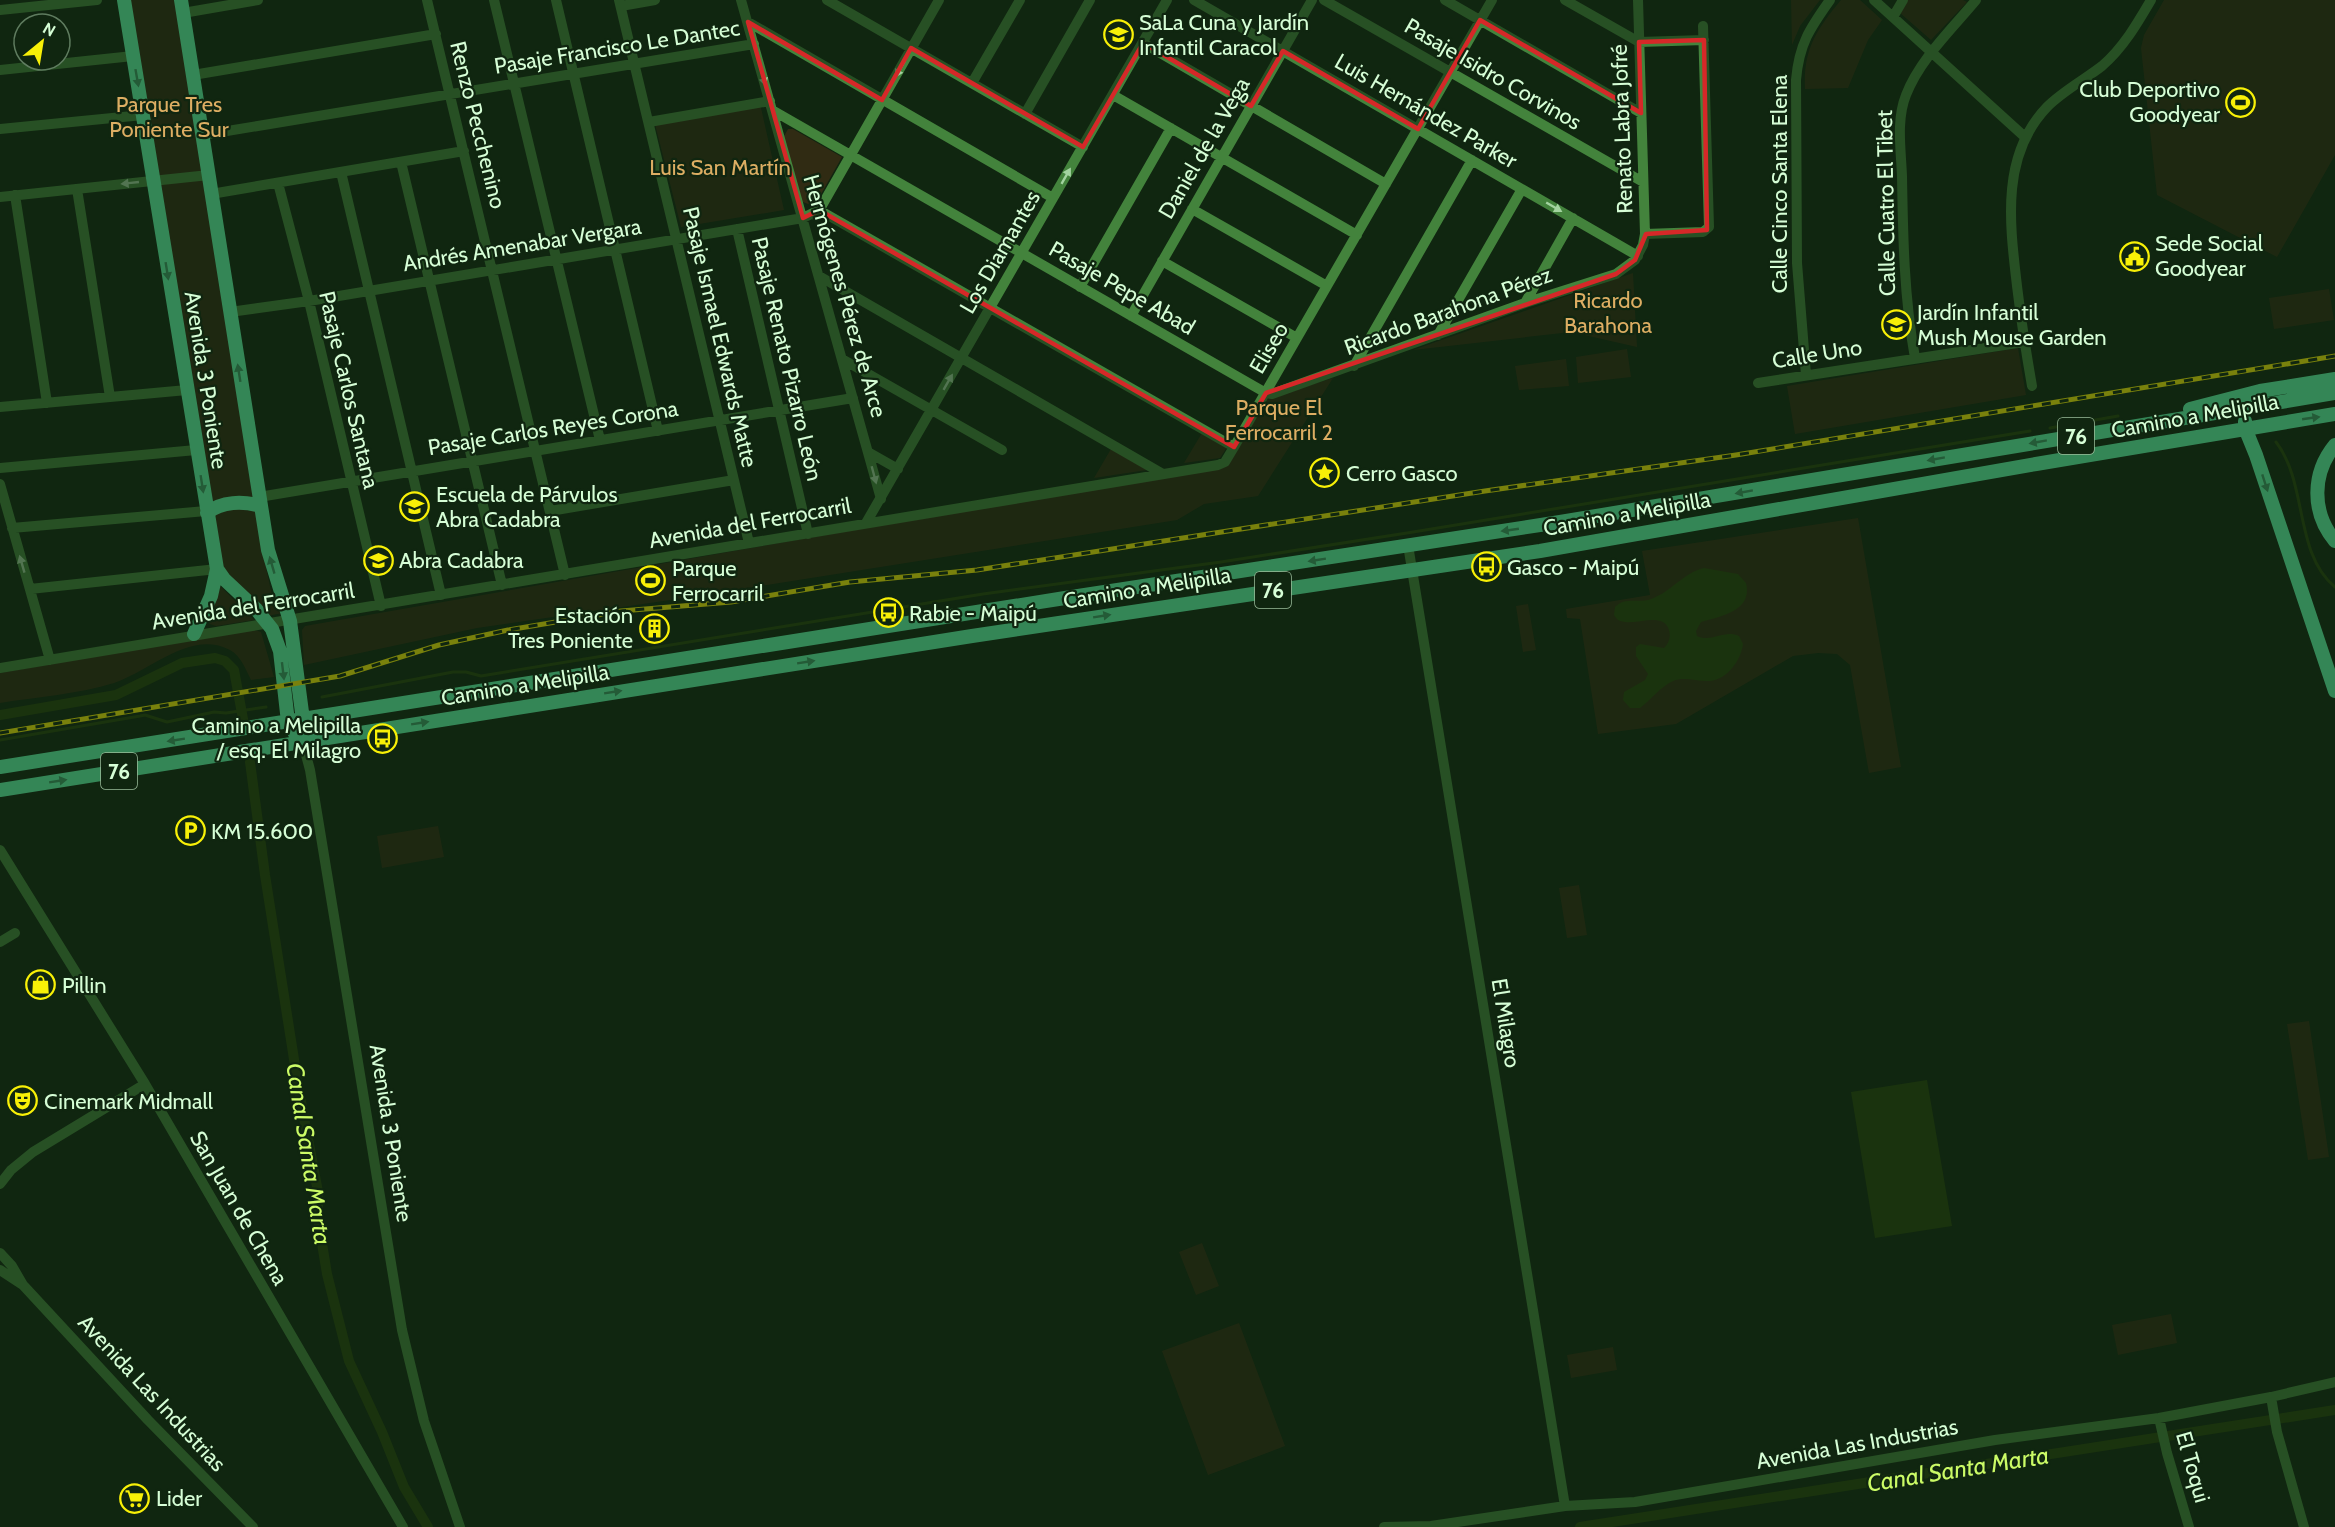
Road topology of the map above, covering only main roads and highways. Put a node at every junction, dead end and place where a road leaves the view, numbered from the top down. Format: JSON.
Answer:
{"nodes":[{"id":1,"x":124,"y":0,"type":"edge"},
{"id":2,"x":182,"y":6,"type":"edge"},
{"id":3,"x":2335,"y":379,"type":"edge"},
{"id":4,"x":2335,"y":393,"type":"edge"},
{"id":5,"x":2254,"y":406,"type":"junction"},
{"id":6,"x":2335,"y":414,"type":"edge"},
{"id":7,"x":2158,"y":422,"type":"junction"},
{"id":8,"x":2245,"y":428,"type":"junction"},
{"id":9,"x":2335,"y":445,"type":"edge"},
{"id":10,"x":260,"y":501,"type":"junction"},
{"id":11,"x":207,"y":512,"type":"junction"},
{"id":12,"x":2335,"y":541,"type":"edge"},
{"id":13,"x":1279,"y":566,"type":"junction"},
{"id":14,"x":216,"y":569,"type":"junction"},
{"id":15,"x":1283,"y":589,"type":"junction"},
{"id":16,"x":1065,"y":598,"type":"junction"},
{"id":17,"x":970,"y":614,"type":"junction"},
{"id":18,"x":1069,"y":621,"type":"junction"},
{"id":19,"x":194,"y":634,"type":"road end"},
{"id":20,"x":972,"y":636,"type":"junction"},
{"id":21,"x":2335,"y":691,"type":"edge"},
{"id":22,"x":303,"y":720,"type":"junction"},
{"id":23,"x":288,"y":722,"type":"junction"},
{"id":24,"x":300,"y":741,"type":"junction"},
{"id":25,"x":0,"y":767,"type":"edge"},
{"id":26,"x":0,"y":790,"type":"edge"}],
"edges":[{"from":1,"to":11,"type":"main road","name":"Avenida 3 Poniente","one_way":true},
{"from":10,"to":2,"type":"main road","name":"Avenida 3 Poniente","one_way":true},
{"from":3,"to":7,"type":"main road"},
{"from":4,"to":5,"type":"main road","name":"Camino a Melipilla","number":"76"},
{"from":5,"to":7,"type":"main road","name":"Camino a Melipilla","number":"76"},
{"from":5,"to":8,"type":"main road"},
{"from":8,"to":6,"type":"main road","name":"Camino a Melipilla","number":"76","one_way":true},
{"from":7,"to":13,"type":"main road","name":"Camino a Melipilla","number":"76","one_way":true},
{"from":8,"to":15,"type":"main road","name":"Camino a Melipilla","number":"76"},
{"from":8,"to":21,"type":"main road","one_way":true},
{"from":9,"to":12,"type":"main road"},
{"from":10,"to":11,"type":"main road"},
{"from":22,"to":10,"type":"main road","name":"Avenida 3 Poniente","one_way":true},
{"from":11,"to":14,"type":"main road","name":"Avenida 3 Poniente"},
{"from":13,"to":15,"type":"main road"},
{"from":13,"to":16,"type":"main road","name":"Camino a Melipilla","number":"76"},
{"from":14,"to":19,"type":"main road"},
{"from":14,"to":23,"type":"main road","name":"Avenida 3 Poniente","one_way":true},
{"from":18,"to":15,"type":"main road","name":"Camino a Melipilla","number":"76","one_way":true},
{"from":16,"to":17,"type":"main road","name":"Camino a Melipilla","number":"76"},
{"from":16,"to":18,"type":"main road"},
{"from":17,"to":20,"type":"main road"},
{"from":17,"to":22,"type":"main road","name":"Camino a Melipilla","number":"76"},
{"from":18,"to":20,"type":"main road","name":"Camino a Melipilla","number":"76"},
{"from":24,"to":20,"type":"main road","name":"Camino a Melipilla","number":"76","one_way":true},
{"from":22,"to":23,"type":"main road","name":"Camino a Melipilla","number":"76"},
{"from":22,"to":24,"type":"main road","name":"Avenida 3 Poniente"},
{"from":23,"to":24,"type":"main road","name":"Avenida 3 Poniente"},
{"from":23,"to":25,"type":"main road","name":"Camino a Melipilla","number":"76","one_way":true},
{"from":26,"to":24,"type":"main road","name":"Camino a Melipilla","number":"76","one_way":true}]}
